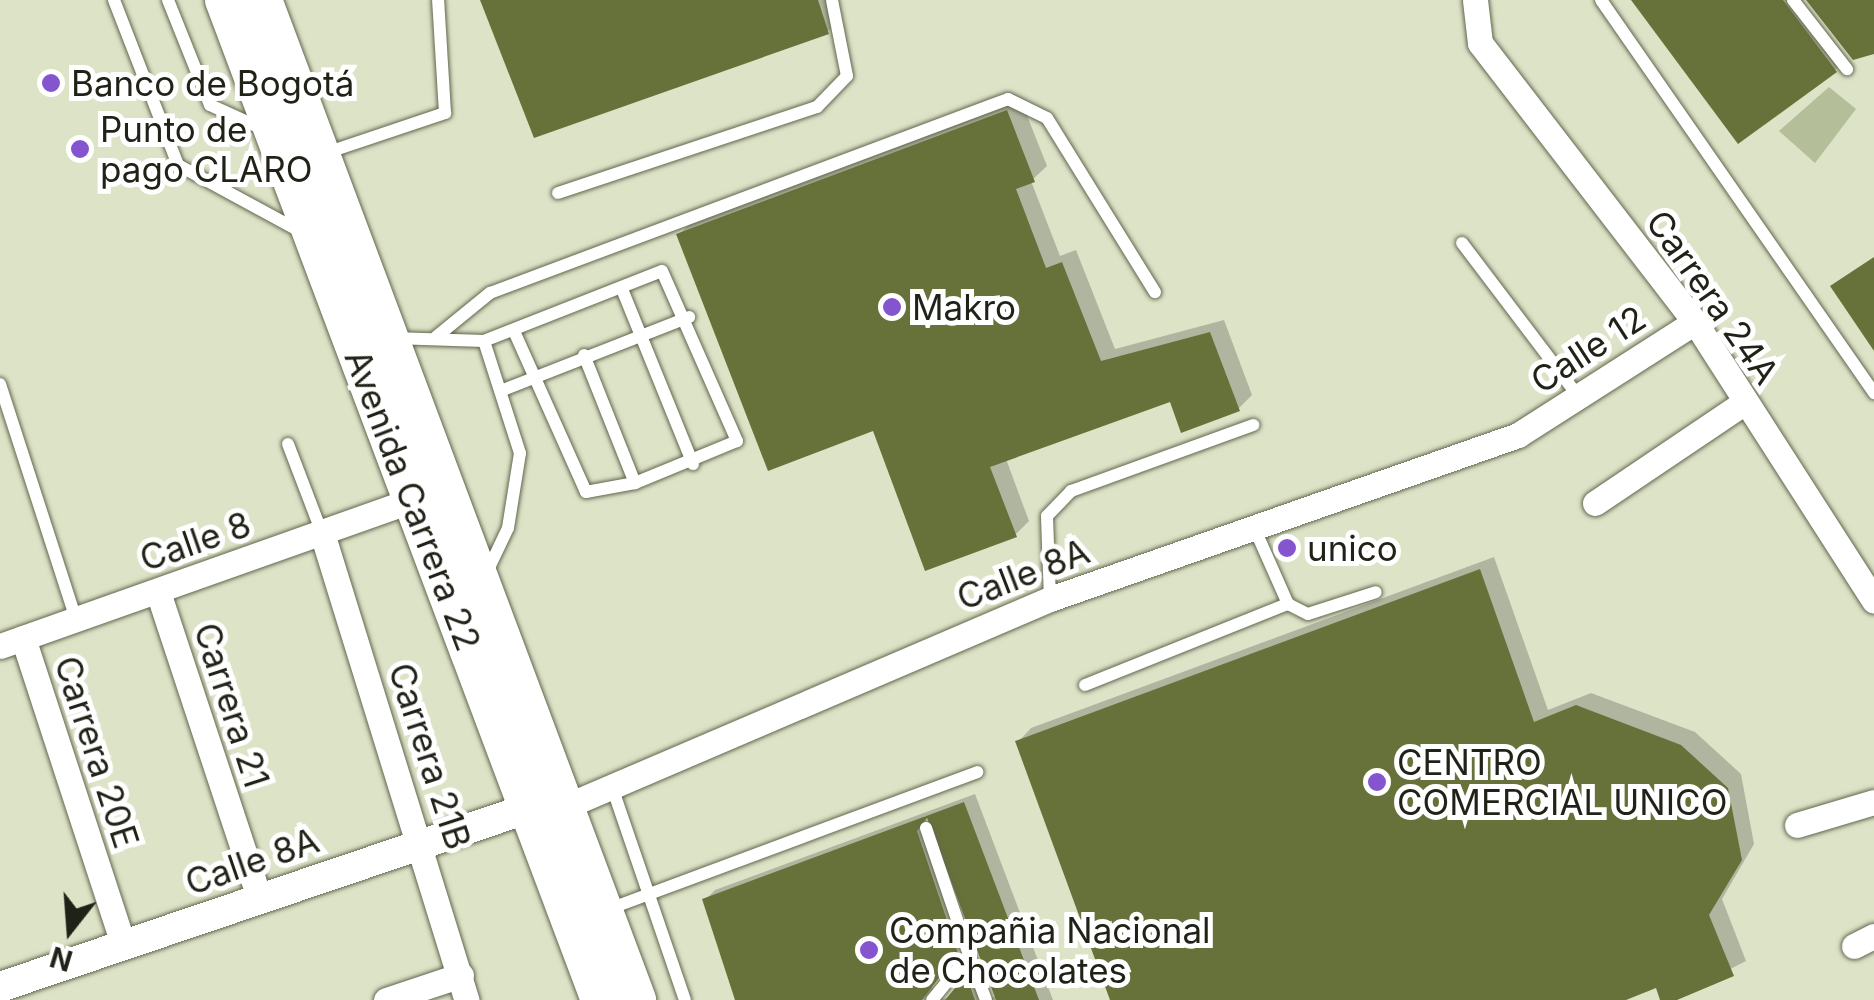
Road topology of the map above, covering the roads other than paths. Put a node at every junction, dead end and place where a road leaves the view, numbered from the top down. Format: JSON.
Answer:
{"nodes":[{"id":1,"x":114,"y":0,"type":"edge"},
{"id":2,"x":168,"y":0,"type":"edge"},
{"id":3,"x":225,"y":0,"type":"edge"},
{"id":4,"x":262,"y":0,"type":"edge"},
{"id":5,"x":438,"y":0,"type":"edge"},
{"id":6,"x":832,"y":0,"type":"edge"},
{"id":7,"x":1475,"y":0,"type":"edge"},
{"id":8,"x":1601,"y":0,"type":"edge"},
{"id":9,"x":1793,"y":0,"type":"edge"},
{"id":10,"x":1848,"y":68,"type":"dead end"},
{"id":11,"x":275,"y":134,"type":"junction"},
{"id":12,"x":320,"y":155,"type":"junction"},
{"id":13,"x":558,"y":193,"type":"dead end"},
{"id":14,"x":314,"y":238,"type":"junction"},
{"id":15,"x":1462,"y":243,"type":"dead end"},
{"id":16,"x":622,"y":289,"type":"junction"},
{"id":17,"x":1155,"y":292,"type":"dead end"},
{"id":18,"x":689,"y":317,"type":"junction"},
{"id":19,"x":1695,"y":322,"type":"junction"},
{"id":20,"x":514,"y":331,"type":"junction"},
{"id":21,"x":640,"y":334,"type":"junction"},
{"id":22,"x":436,"y":337,"type":"junction"},
{"id":23,"x":388,"y":338,"type":"junction"},
{"id":24,"x":484,"y":342,"type":"junction"},
{"id":25,"x":584,"y":355,"type":"junction"},
{"id":26,"x":531,"y":377,"type":"junction"},
{"id":27,"x":0,"y":384,"type":"edge"},
{"id":28,"x":502,"y":390,"type":"junction"},
{"id":29,"x":1874,"y":394,"type":"edge"},
{"id":30,"x":1580,"y":397,"type":"junction"},
{"id":31,"x":1745,"y":402,"type":"junction"},
{"id":32,"x":1253,"y":425,"type":"dead end"},
{"id":33,"x":1518,"y":436,"type":"joint"},
{"id":34,"x":288,"y":444,"type":"dead end"},
{"id":35,"x":693,"y":464,"type":"junction"},
{"id":36,"x":635,"y":483,"type":"junction"},
{"id":37,"x":412,"y":500,"type":"junction"},
{"id":38,"x":1595,"y":503,"type":"dead end"},
{"id":39,"x":322,"y":534,"type":"junction"},
{"id":40,"x":1258,"y":534,"type":"junction"},
{"id":41,"x":481,"y":585,"type":"junction"},
{"id":42,"x":158,"y":592,"type":"junction"},
{"id":43,"x":1376,"y":592,"type":"dead end"},
{"id":44,"x":1050,"y":600,"type":"junction"},
{"id":45,"x":1874,"y":602,"type":"edge"},
{"id":46,"x":1288,"y":604,"type":"junction"},
{"id":47,"x":76,"y":620,"type":"junction"},
{"id":48,"x":12,"y":642,"type":"edge"},
{"id":49,"x":1085,"y":685,"type":"dead end"},
{"id":50,"x":977,"y":772,"type":"dead end"},
{"id":51,"x":612,"y":787,"type":"junction"},
{"id":52,"x":1874,"y":802,"type":"edge"},
{"id":53,"x":546,"y":808,"type":"junction"},
{"id":54,"x":1797,"y":825,"type":"dead end"},
{"id":55,"x":926,"y":828,"type":"dead end"},
{"id":56,"x":422,"y":843,"type":"junction"},
{"id":57,"x":259,"y":897,"type":"junction"},
{"id":58,"x":645,"y":898,"type":"junction"},
{"id":59,"x":603,"y":911,"type":"junction"},
{"id":60,"x":123,"y":944,"type":"junction"},
{"id":61,"x":968,"y":955,"type":"junction"},
{"id":62,"x":0,"y":987,"type":"edge"},
{"id":63,"x":464,"y":988,"type":"edge"},
{"id":64,"x":386,"y":1000,"type":"edge"},
{"id":65,"x":601,"y":1000,"type":"edge"},
{"id":66,"x":636,"y":1000,"type":"edge"},
{"id":67,"x":685,"y":1000,"type":"edge"},
{"id":68,"x":932,"y":1000,"type":"edge"},
{"id":69,"x":986,"y":1000,"type":"edge"}],
"edges":[{"from":1,"to":14,"type":"lane"},
{"from":2,"to":11,"type":"lane"},
{"from":3,"to":11,"type":"main road","name":"Avenida Carrera 22"},
{"from":4,"to":12,"type":"main road","name":"Avenida Carrera 22"},
{"from":5,"to":12,"type":"lane"},
{"from":6,"to":13,"type":"lane"},
{"from":7,"to":19,"type":"street","name":"Carrera 24A"},
{"from":8,"to":29,"type":"lane"},
{"from":9,"to":10,"type":"lane"},
{"from":11,"to":14,"type":"main road","name":"Avenida Carrera 22"},
{"from":12,"to":23,"type":"main road","name":"Avenida Carrera 22"},
{"from":14,"to":37,"type":"main road","name":"Avenida Carrera 22"},
{"from":15,"to":30,"type":"lane"},
{"from":16,"to":18,"type":"lane"},
{"from":16,"to":20,"type":"lane"},
{"from":16,"to":21,"type":"lane"},
{"from":17,"to":22,"type":"lane"},
{"from":18,"to":21,"type":"lane"},
{"from":18,"to":35,"type":"lane"},
{"from":19,"to":30,"type":"street","name":"Calle 12"},
{"from":19,"to":31,"type":"street","name":"Carrera 24A"},
{"from":20,"to":24,"type":"lane"},
{"from":20,"to":26,"type":"lane"},
{"from":21,"to":25,"type":"lane"},
{"from":21,"to":35,"type":"lane"},
{"from":22,"to":23,"type":"lane"},
{"from":22,"to":24,"type":"lane"},
{"from":23,"to":41,"type":"main road","name":"Avenida Carrera 22"},
{"from":24,"to":28,"type":"lane"},
{"from":25,"to":26,"type":"lane"},
{"from":25,"to":36,"type":"lane"},
{"from":26,"to":28,"type":"lane"},
{"from":26,"to":36,"type":"lane"},
{"from":27,"to":47,"type":"lane"},
{"from":28,"to":41,"type":"lane"},
{"from":30,"to":33,"type":"street","name":"Calle 12"},
{"from":31,"to":38,"type":"street"},
{"from":31,"to":45,"type":"street","name":"Carrera 24A"},
{"from":32,"to":44,"type":"lane"},
{"from":33,"to":40,"type":"street","name":"Calle 8A"},
{"from":34,"to":39,"type":"lane"},
{"from":35,"to":36,"type":"lane"},
{"from":37,"to":39,"type":"street","name":"Calle 8"},
{"from":37,"to":53,"type":"main road","name":"Avenida Carrera 22"},
{"from":39,"to":42,"type":"street","name":"Calle 8"},
{"from":39,"to":56,"type":"street","name":"Carrera 21B"},
{"from":40,"to":44,"type":"street","name":"Calle 8A"},
{"from":40,"to":46,"type":"lane"},
{"from":41,"to":53,"type":"main road","name":"Avenida Carrera 22"},
{"from":42,"to":47,"type":"street","name":"Calle 8"},
{"from":42,"to":57,"type":"street","name":"Carrera 21"},
{"from":43,"to":46,"type":"lane"},
{"from":44,"to":51,"type":"street","name":"Calle 8A"},
{"from":46,"to":49,"type":"lane"},
{"from":47,"to":48,"type":"street","name":"Calle 8"},
{"from":48,"to":60,"type":"street","name":"Carrera 20E"},
{"from":50,"to":58,"type":"lane"},
{"from":51,"to":53,"type":"street","name":"Calle 8A"},
{"from":51,"to":58,"type":"lane"},
{"from":52,"to":54,"type":"street"},
{"from":53,"to":56,"type":"street","name":"Calle 8A"},
{"from":53,"to":59,"type":"main road","name":"Avenida Carrera 22"},
{"from":53,"to":65,"type":"main road","name":"Avenida Carrera 22"},
{"from":55,"to":61,"type":"lane"},
{"from":56,"to":57,"type":"street","name":"Calle 8A"},
{"from":56,"to":63,"type":"street","name":"Carrera 21B"},
{"from":57,"to":60,"type":"street","name":"Calle 8A"},
{"from":58,"to":59,"type":"lane"},
{"from":58,"to":67,"type":"lane"},
{"from":59,"to":66,"type":"main road","name":"Avenida Carrera 22"},
{"from":60,"to":62,"type":"street","name":"Calle 8A"},
{"from":61,"to":68,"type":"lane"},
{"from":61,"to":69,"type":"lane"},
{"from":63,"to":64,"type":"street"}]}
